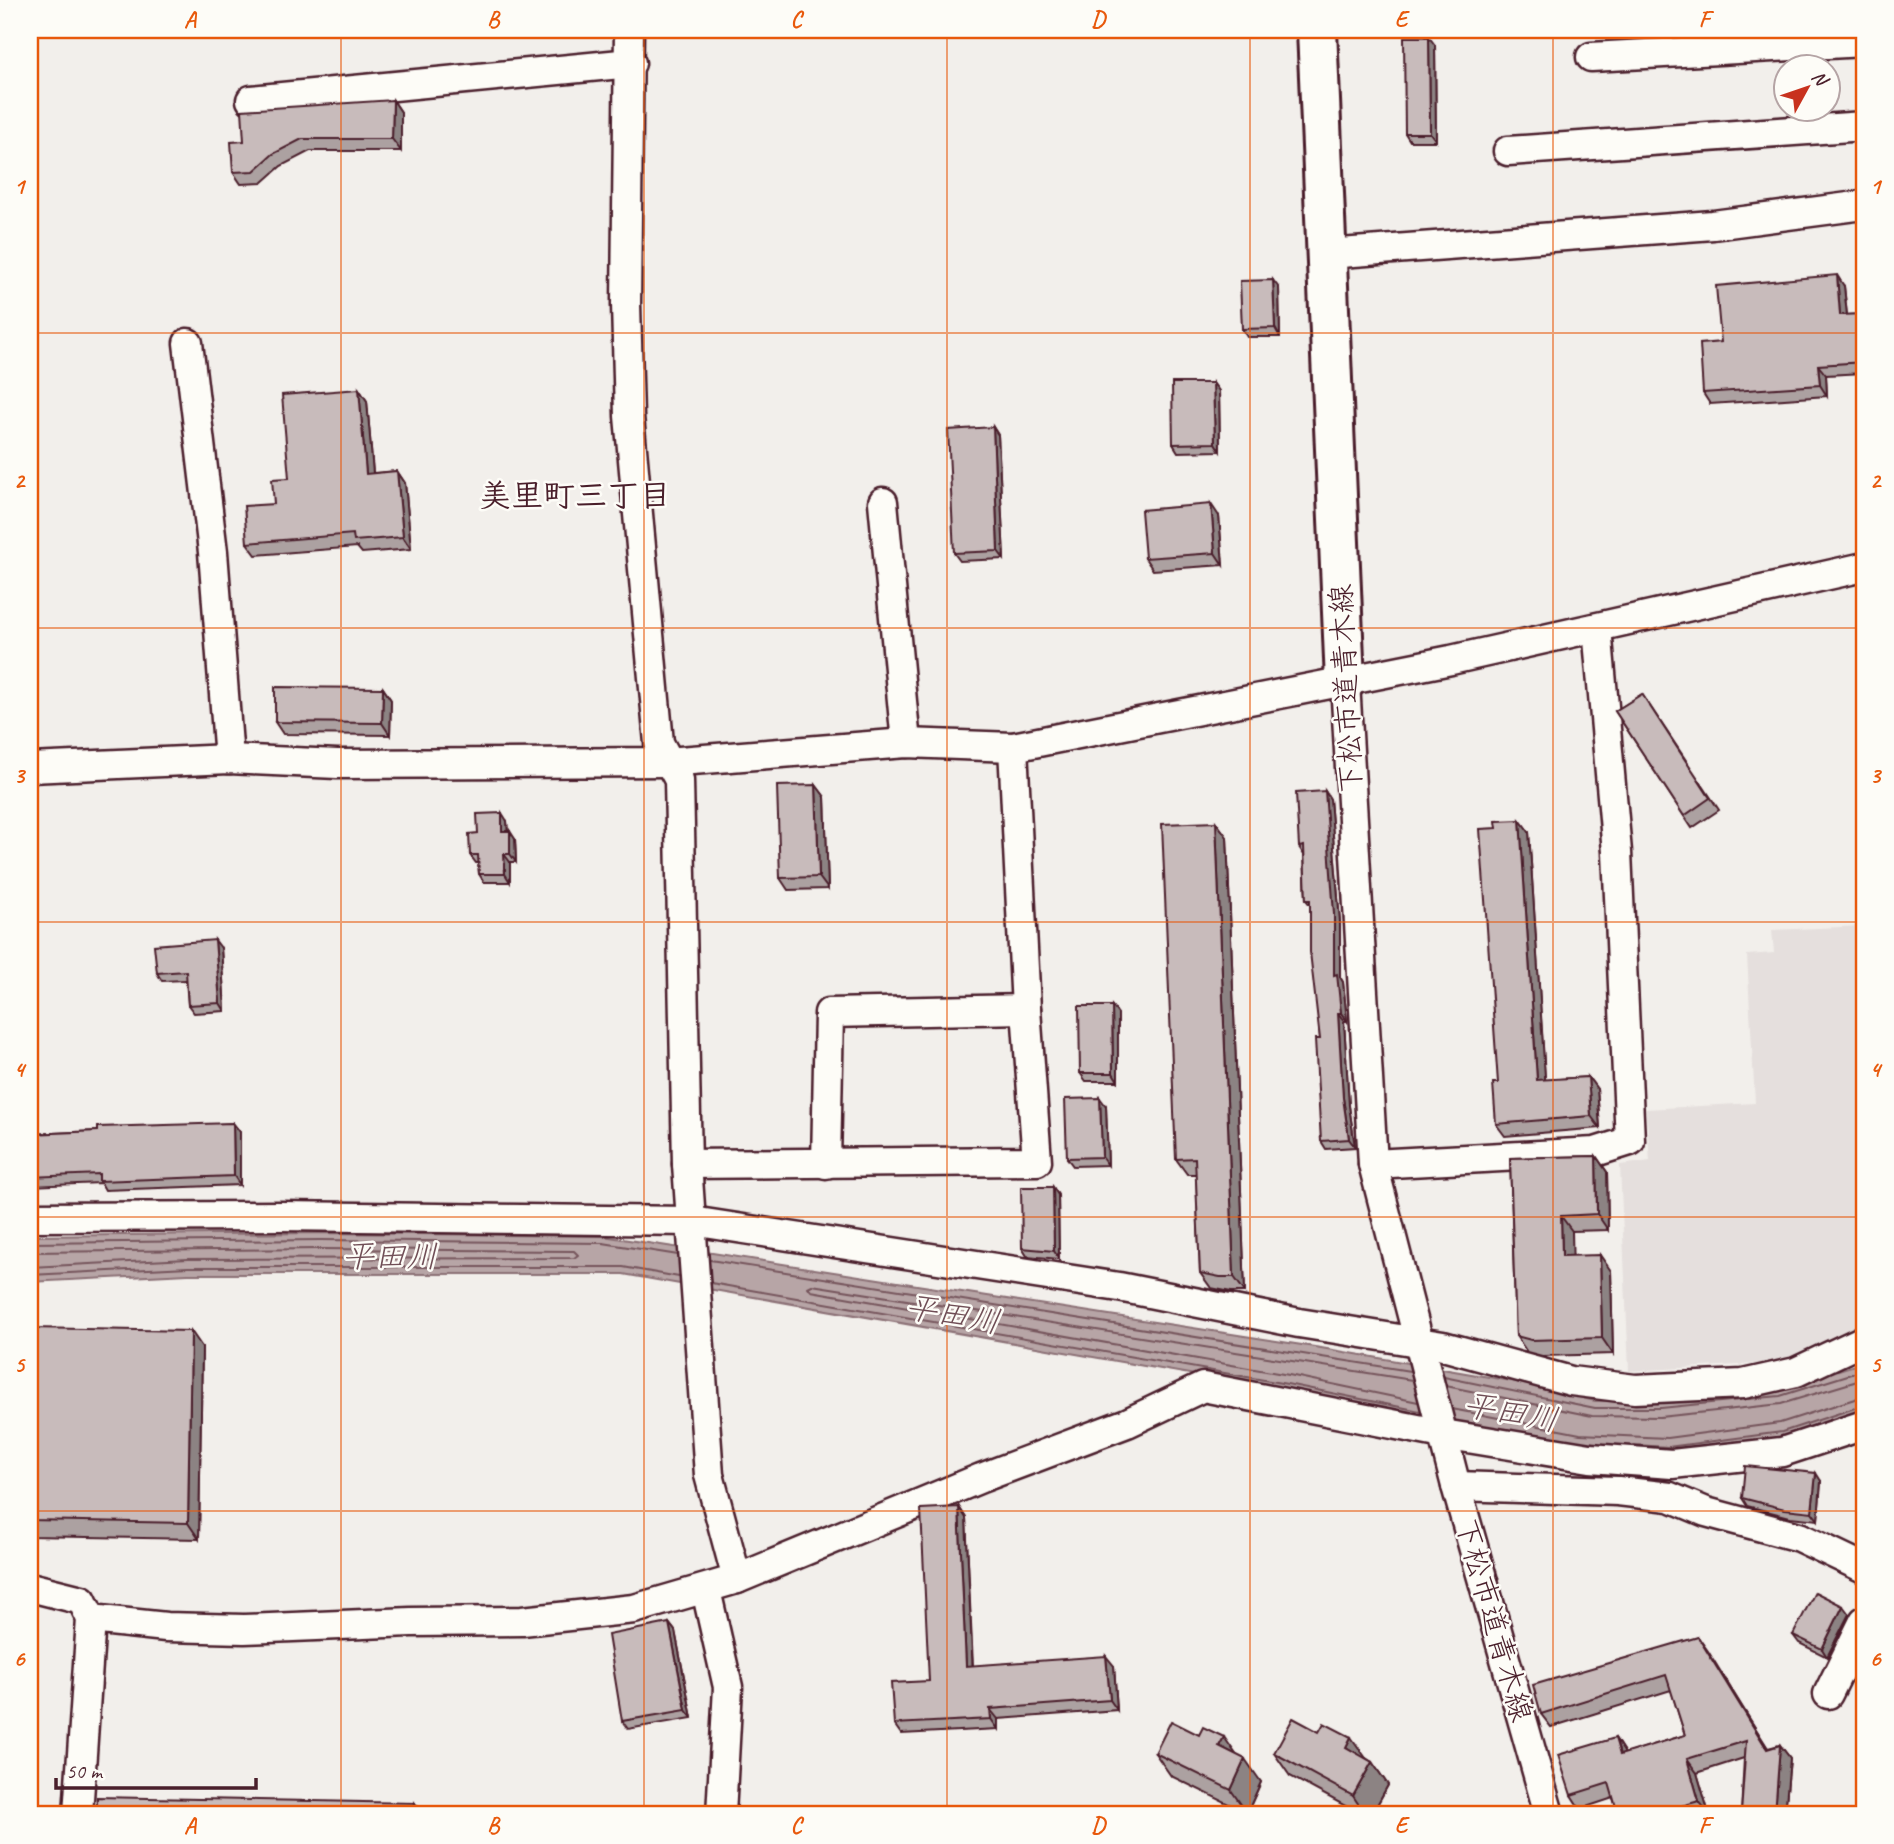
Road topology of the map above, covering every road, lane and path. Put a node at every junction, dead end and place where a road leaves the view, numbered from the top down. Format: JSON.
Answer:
{"nodes":[{"id":1,"x":629,"y":30,"type":"edge"},
{"id":2,"x":1317,"y":30,"type":"edge"},
{"id":3,"x":1864,"y":42,"type":"edge"},
{"id":4,"x":1591,"y":57,"type":"dead end"},
{"id":5,"x":631,"y":63,"type":"junction"},
{"id":6,"x":251,"y":100,"type":"dead end"},
{"id":7,"x":1864,"y":126,"type":"edge"},
{"id":8,"x":1508,"y":151,"type":"dead end"},
{"id":9,"x":1864,"y":205,"type":"edge"},
{"id":10,"x":1326,"y":254,"type":"junction"},
{"id":11,"x":188,"y":343,"type":"dead end"},
{"id":12,"x":883,"y":502,"type":"dead end"},
{"id":13,"x":1864,"y":567,"type":"edge"},
{"id":14,"x":1597,"y":628,"type":"junction"},
{"id":15,"x":1345,"y":682,"type":"junction"},
{"id":16,"x":906,"y":743,"type":"junction"},
{"id":17,"x":1013,"y":747,"type":"junction"},
{"id":18,"x":229,"y":759,"type":"junction"},
{"id":19,"x":667,"y":762,"type":"junction"},
{"id":20,"x":30,"y":768,"type":"edge"},
{"id":21,"x":1026,"y":1009,"type":"junction"},
{"id":22,"x":687,"y":1164,"type":"junction"},
{"id":23,"x":826,"y":1164,"type":"junction"},
{"id":24,"x":1373,"y":1164,"type":"junction"},
{"id":25,"x":30,"y":1217,"type":"edge"},
{"id":26,"x":692,"y":1227,"type":"junction"},
{"id":27,"x":1864,"y":1340,"type":"edge"},
{"id":28,"x":1420,"y":1348,"type":"junction"},
{"id":29,"x":1864,"y":1425,"type":"edge"},
{"id":30,"x":1442,"y":1429,"type":"junction"},
{"id":31,"x":1456,"y":1486,"type":"junction"},
{"id":32,"x":1864,"y":1568,"type":"edge"},
{"id":33,"x":737,"y":1579,"type":"junction"},
{"id":34,"x":30,"y":1587,"type":"edge"},
{"id":35,"x":706,"y":1590,"type":"junction"},
{"id":36,"x":90,"y":1619,"type":"junction"},
{"id":37,"x":1864,"y":1621,"type":"edge"},
{"id":38,"x":1828,"y":1694,"type":"dead end"},
{"id":39,"x":78,"y":1814,"type":"edge"},
{"id":40,"x":721,"y":1814,"type":"edge"},
{"id":41,"x":1549,"y":1814,"type":"edge"}],
"edges":[{"from":1,"to":5,"type":"street"},
{"from":2,"to":10,"type":"street","name":"下松市道青木線"},
{"from":3,"to":4,"type":"street"},
{"from":5,"to":6,"type":"street"},
{"from":5,"to":19,"type":"street"},
{"from":7,"to":8,"type":"street"},
{"from":9,"to":10,"type":"street"},
{"from":10,"to":15,"type":"street","name":"下松市道青木線"},
{"from":11,"to":18,"type":"street"},
{"from":12,"to":16,"type":"street"},
{"from":13,"to":14,"type":"street"},
{"from":14,"to":15,"type":"street"},
{"from":14,"to":24,"type":"street"},
{"from":15,"to":17,"type":"street"},
{"from":15,"to":24,"type":"street","name":"下松市道青木線"},
{"from":16,"to":17,"type":"street"},
{"from":16,"to":19,"type":"street"},
{"from":17,"to":21,"type":"street"},
{"from":18,"to":19,"type":"street"},
{"from":18,"to":20,"type":"street"},
{"from":19,"to":22,"type":"street"},
{"from":21,"to":23,"type":"street"},
{"from":21,"to":23,"type":"street"},
{"from":22,"to":23,"type":"street"},
{"from":22,"to":26,"type":"street"},
{"from":24,"to":28,"type":"street","name":"下松市道青木線"},
{"from":25,"to":26,"type":"street"},
{"from":26,"to":28,"type":"street"},
{"from":26,"to":33,"type":"street"},
{"from":27,"to":28,"type":"street"},
{"from":28,"to":30,"type":"street","name":"下松市道青木線"},
{"from":29,"to":30,"type":"street"},
{"from":30,"to":31,"type":"street","name":"下松市道青木線"},
{"from":30,"to":33,"type":"street"},
{"from":31,"to":32,"type":"street"},
{"from":31,"to":41,"type":"street","name":"下松市道青木線"},
{"from":33,"to":35,"type":"street"},
{"from":34,"to":36,"type":"street"},
{"from":35,"to":36,"type":"street"},
{"from":35,"to":40,"type":"street"},
{"from":36,"to":39,"type":"street"},
{"from":37,"to":38,"type":"street"}]}
